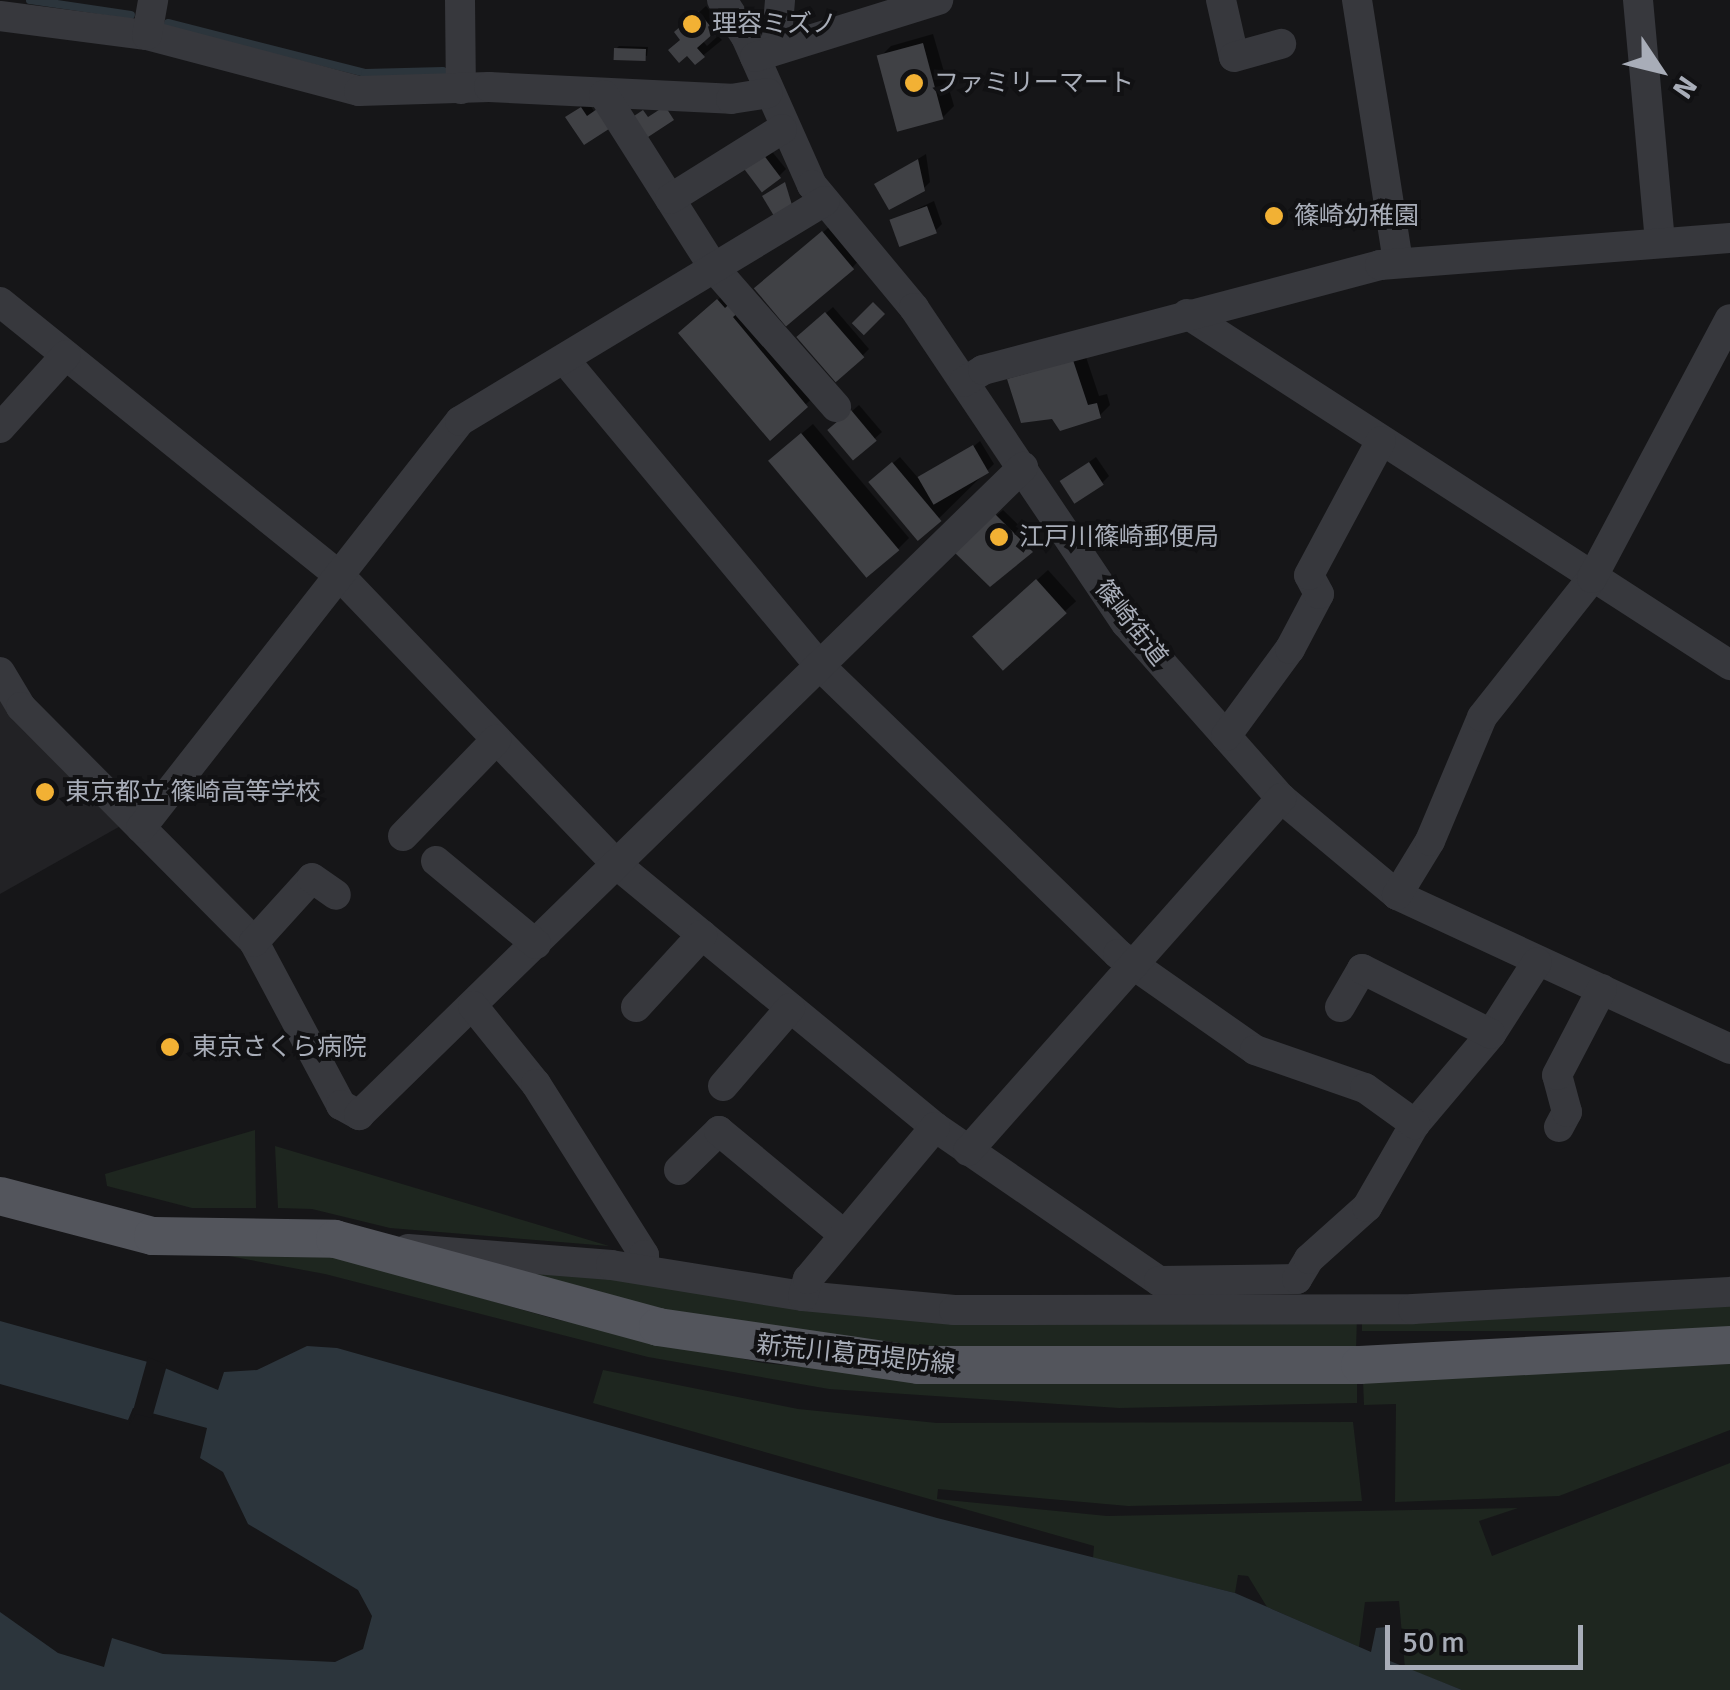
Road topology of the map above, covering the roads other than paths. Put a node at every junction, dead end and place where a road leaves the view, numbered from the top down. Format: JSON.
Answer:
{"nodes":[{"id":1,"x":153,"y":0,"type":"edge"},
{"id":2,"x":722,"y":0,"type":"edge"},
{"id":3,"x":780,"y":0,"type":"edge"},
{"id":4,"x":938,"y":0,"type":"edge"},
{"id":5,"x":1220,"y":0,"type":"edge"},
{"id":6,"x":1357,"y":0,"type":"edge"},
{"id":7,"x":1638,"y":0,"type":"edge"},
{"id":8,"x":452,"y":2,"type":"edge"},
{"id":9,"x":0,"y":16,"type":"edge"},
{"id":10,"x":147,"y":35,"type":"junction"},
{"id":11,"x":1281,"y":44,"type":"dead end"},
{"id":12,"x":766,"y":53,"type":"junction"},
{"id":13,"x":461,"y":89,"type":"junction"},
{"id":14,"x":768,"y":93,"type":"junction"},
{"id":15,"x":604,"y":96,"type":"junction"},
{"id":16,"x":782,"y":128,"type":"junction"},
{"id":17,"x":670,"y":199,"type":"junction"},
{"id":18,"x":825,"y":201,"type":"junction"},
{"id":19,"x":1730,"y":238,"type":"edge"},
{"id":20,"x":1660,"y":243,"type":"junction"},
{"id":21,"x":1398,"y":263,"type":"junction"},
{"id":22,"x":714,"y":268,"type":"junction"},
{"id":23,"x":0,"y":302,"type":"edge"},
{"id":24,"x":1187,"y":314,"type":"junction"},
{"id":25,"x":1729,"y":324,"type":"edge"},
{"id":26,"x":66,"y":355,"type":"junction"},
{"id":27,"x":564,"y":358,"type":"junction"},
{"id":28,"x":964,"y":382,"type":"junction"},
{"id":29,"x":836,"y":407,"type":"dead end"},
{"id":30,"x":0,"y":428,"type":"edge"},
{"id":31,"x":1381,"y":440,"type":"junction"},
{"id":32,"x":1022,"y":467,"type":"junction"},
{"id":33,"x":340,"y":576,"type":"junction"},
{"id":34,"x":1592,"y":578,"type":"junction"},
{"id":35,"x":1730,"y":665,"type":"edge"},
{"id":36,"x":820,"y":666,"type":"junction"},
{"id":37,"x":0,"y":672,"type":"edge"},
{"id":38,"x":1226,"y":736,"type":"junction"},
{"id":39,"x":496,"y":740,"type":"junction"},
{"id":40,"x":1281,"y":798,"type":"junction"},
{"id":41,"x":141,"y":828,"type":"junction"},
{"id":42,"x":404,"y":836,"type":"dead end"},
{"id":43,"x":436,"y":862,"type":"dead end"},
{"id":44,"x":616,"y":864,"type":"junction"},
{"id":45,"x":336,"y":895,"type":"dead end"},
{"id":46,"x":1397,"y":895,"type":"junction"},
{"id":47,"x":702,"y":935,"type":"junction"},
{"id":48,"x":254,"y":942,"type":"junction"},
{"id":49,"x":536,"y":944,"type":"junction"},
{"id":50,"x":1537,"y":962,"type":"junction"},
{"id":51,"x":1132,"y":964,"type":"junction"},
{"id":52,"x":1602,"y":989,"type":"junction"},
{"id":53,"x":472,"y":1006,"type":"junction"},
{"id":54,"x":636,"y":1006,"type":"dead end"},
{"id":55,"x":1340,"y":1007,"type":"dead end"},
{"id":56,"x":790,"y":1008,"type":"junction"},
{"id":57,"x":1491,"y":1034,"type":"junction"},
{"id":58,"x":1730,"y":1049,"type":"edge"},
{"id":59,"x":723,"y":1086,"type":"dead end"},
{"id":60,"x":1415,"y":1124,"type":"junction"},
{"id":61,"x":935,"y":1127,"type":"junction"},
{"id":62,"x":1559,"y":1127,"type":"dead end"},
{"id":63,"x":968,"y":1151,"type":"junction"},
{"id":64,"x":680,"y":1170,"type":"dead end"},
{"id":65,"x":0,"y":1196,"type":"edge"},
{"id":66,"x":843,"y":1234,"type":"junction"},
{"id":67,"x":378,"y":1248,"type":"junction"},
{"id":68,"x":644,"y":1269,"type":"junction"},
{"id":69,"x":1730,"y":1292,"type":"edge"},
{"id":70,"x":803,"y":1296,"type":"junction"},
{"id":71,"x":1730,"y":1345,"type":"edge"}],
"edges":[{"from":1,"to":10,"type":"street"},
{"from":2,"to":12,"type":"street","name":"篠崎街道"},
{"from":3,"to":12,"type":"street"},
{"from":4,"to":12,"type":"street"},
{"from":5,"to":11,"type":"street"},
{"from":6,"to":21,"type":"street"},
{"from":7,"to":20,"type":"street"},
{"from":8,"to":13,"type":"street"},
{"from":9,"to":10,"type":"street"},
{"from":10,"to":13,"type":"street"},
{"from":12,"to":14,"type":"street","name":"篠崎街道"},
{"from":13,"to":15,"type":"street"},
{"from":14,"to":15,"type":"street"},
{"from":14,"to":16,"type":"street","name":"篠崎街道"},
{"from":15,"to":17,"type":"street"},
{"from":16,"to":17,"type":"street"},
{"from":16,"to":18,"type":"street","name":"篠崎街道"},
{"from":17,"to":22,"type":"street"},
{"from":18,"to":22,"type":"street"},
{"from":18,"to":28,"type":"street","name":"篠崎街道"},
{"from":19,"to":20,"type":"street"},
{"from":20,"to":21,"type":"street"},
{"from":21,"to":24,"type":"street"},
{"from":22,"to":27,"type":"street"},
{"from":22,"to":29,"type":"street"},
{"from":23,"to":26,"type":"street"},
{"from":24,"to":28,"type":"street"},
{"from":24,"to":31,"type":"street"},
{"from":25,"to":34,"type":"street"},
{"from":26,"to":30,"type":"street"},
{"from":26,"to":33,"type":"street"},
{"from":27,"to":33,"type":"street"},
{"from":27,"to":36,"type":"street"},
{"from":28,"to":32,"type":"street","name":"篠崎街道"},
{"from":31,"to":34,"type":"street"},
{"from":31,"to":38,"type":"street"},
{"from":32,"to":36,"type":"street"},
{"from":32,"to":38,"type":"street","name":"篠崎街道"},
{"from":33,"to":39,"type":"street"},
{"from":33,"to":41,"type":"street"},
{"from":34,"to":35,"type":"street"},
{"from":34,"to":46,"type":"street"},
{"from":36,"to":44,"type":"street"},
{"from":36,"to":51,"type":"street"},
{"from":37,"to":41,"type":"street"},
{"from":38,"to":40,"type":"street","name":"篠崎街道"},
{"from":39,"to":42,"type":"street"},
{"from":39,"to":44,"type":"street"},
{"from":40,"to":46,"type":"street","name":"篠崎街道"},
{"from":40,"to":51,"type":"street"},
{"from":41,"to":48,"type":"street"},
{"from":43,"to":49,"type":"street"},
{"from":44,"to":47,"type":"street"},
{"from":44,"to":49,"type":"street"},
{"from":45,"to":48,"type":"street"},
{"from":46,"to":50,"type":"street","name":"篠崎街道"},
{"from":47,"to":54,"type":"street"},
{"from":47,"to":56,"type":"street"},
{"from":48,"to":53,"type":"street"},
{"from":49,"to":53,"type":"street"},
{"from":50,"to":52,"type":"street","name":"篠崎街道"},
{"from":50,"to":57,"type":"street"},
{"from":51,"to":60,"type":"street"},
{"from":51,"to":63,"type":"street"},
{"from":52,"to":58,"type":"street","name":"篠崎街道"},
{"from":52,"to":62,"type":"street"},
{"from":53,"to":68,"type":"street"},
{"from":55,"to":57,"type":"street"},
{"from":56,"to":59,"type":"street"},
{"from":56,"to":61,"type":"street"},
{"from":57,"to":60,"type":"street"},
{"from":60,"to":63,"type":"street"},
{"from":61,"to":63,"type":"street"},
{"from":61,"to":66,"type":"street"},
{"from":64,"to":66,"type":"street"},
{"from":65,"to":67,"type":"main road","name":"新荒川葛西堤防線"},
{"from":66,"to":70,"type":"street"},
{"from":67,"to":68,"type":"street"},
{"from":67,"to":71,"type":"main road","name":"新荒川葛西堤防線"},
{"from":68,"to":70,"type":"street"},
{"from":69,"to":70,"type":"street"}]}
